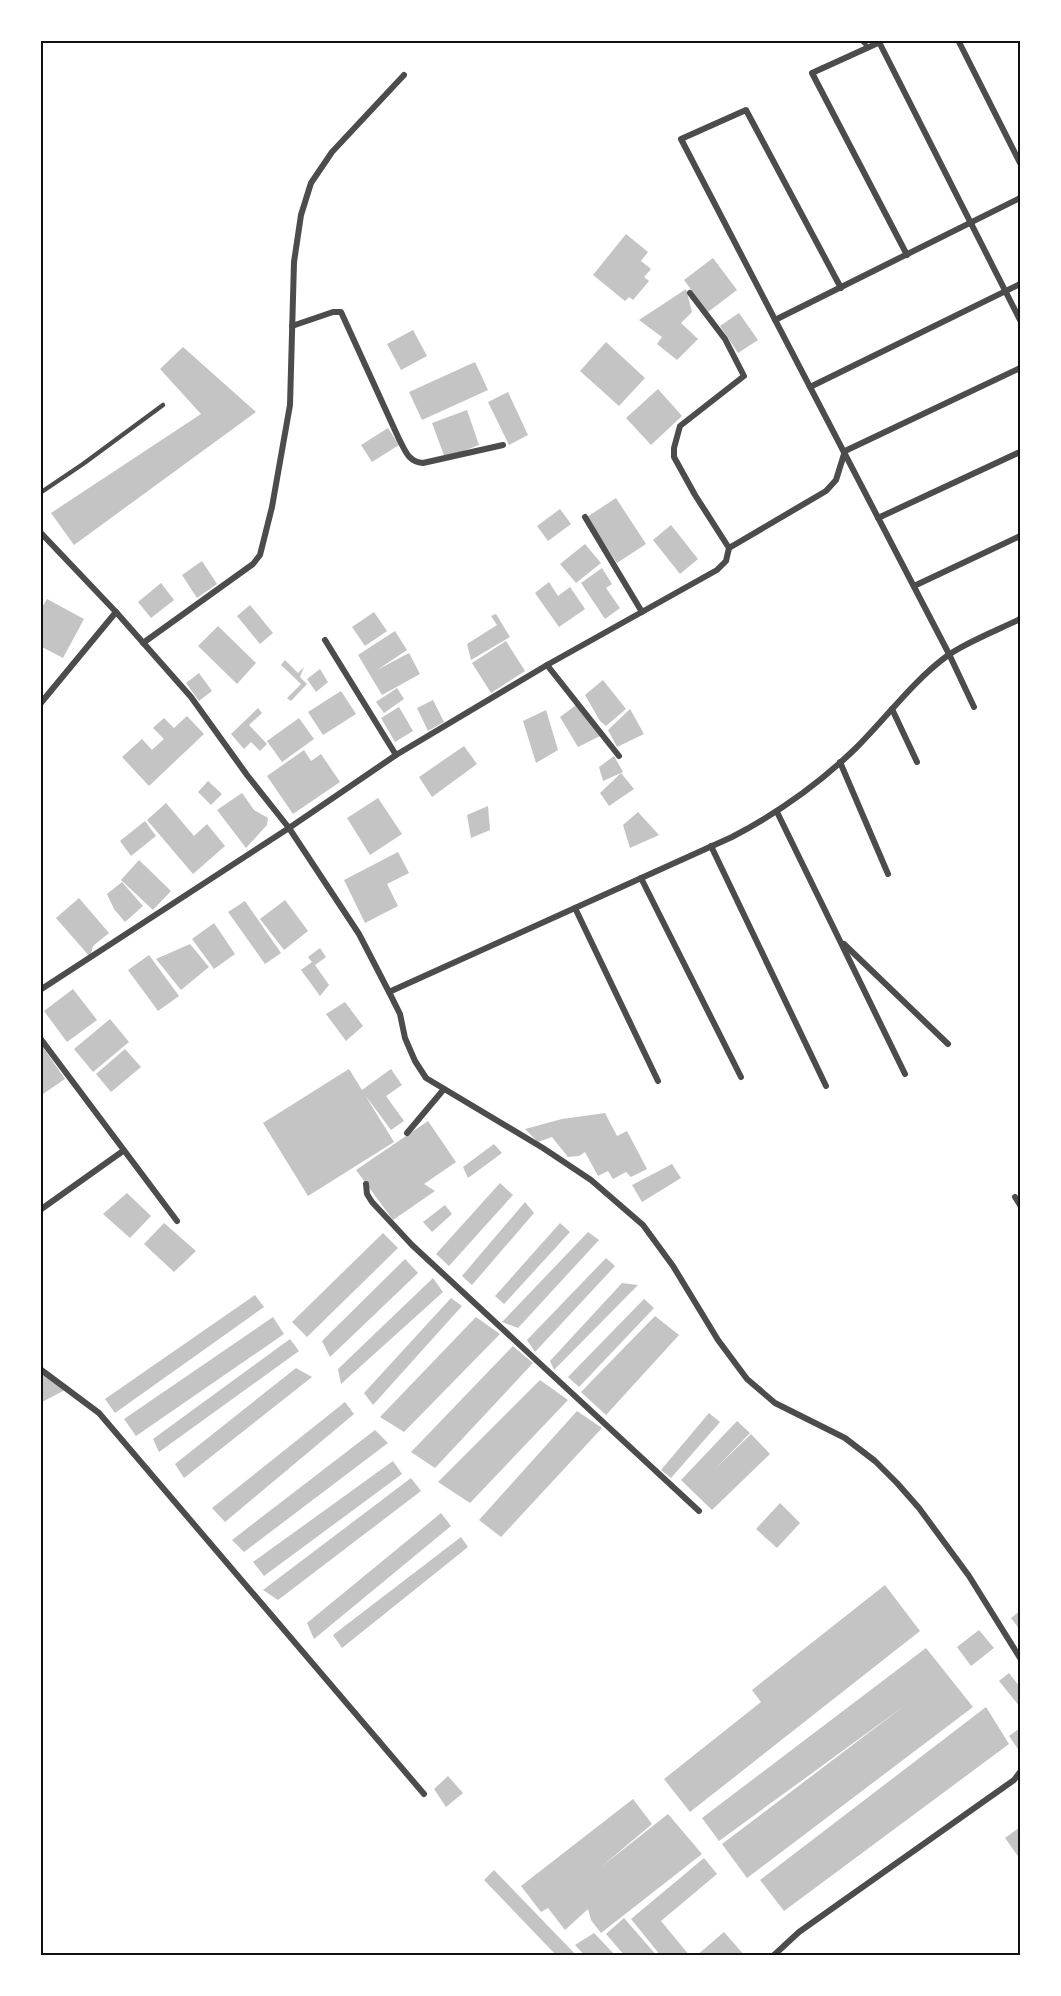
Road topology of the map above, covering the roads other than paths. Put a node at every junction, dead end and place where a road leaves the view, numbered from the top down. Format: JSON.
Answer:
{"nodes":[{"id":1,"x":861,"y":40,"type":"edge"},
{"id":2,"x":958,"y":40,"type":"edge"},
{"id":3,"x":878,"y":42,"type":"edge"},
{"id":4,"x":868,"y":47,"type":"junction"},
{"id":5,"x":404,"y":75,"type":"dead end"},
{"id":6,"x":1020,"y":163,"type":"edge"},
{"id":7,"x":1020,"y":198,"type":"edge"},
{"id":8,"x":971,"y":224,"type":"junction"},
{"id":9,"x":907,"y":255,"type":"junction"},
{"id":10,"x":1020,"y":284,"type":"edge"},
{"id":11,"x":841,"y":288,"type":"junction"},
{"id":12,"x":1006,"y":292,"type":"junction"},
{"id":13,"x":690,"y":293,"type":"dead end"},
{"id":14,"x":775,"y":320,"type":"junction"},
{"id":15,"x":1020,"y":320,"type":"edge"},
{"id":16,"x":292,"y":326,"type":"junction"},
{"id":17,"x":1020,"y":368,"type":"edge"},
{"id":18,"x":810,"y":387,"type":"junction"},
{"id":19,"x":163,"y":405,"type":"dead end"},
{"id":20,"x":503,"y":444,"type":"dead end"},
{"id":21,"x":844,"y":451,"type":"junction"},
{"id":22,"x":1020,"y":452,"type":"edge"},
{"id":23,"x":40,"y":493,"type":"edge"},
{"id":24,"x":585,"y":517,"type":"dead end"},
{"id":25,"x":878,"y":518,"type":"junction"},
{"id":26,"x":40,"y":532,"type":"edge"},
{"id":27,"x":1020,"y":536,"type":"edge"},
{"id":28,"x":729,"y":548,"type":"junction"},
{"id":29,"x":914,"y":586,"type":"junction"},
{"id":30,"x":116,"y":612,"type":"junction"},
{"id":31,"x":642,"y":612,"type":"junction"},
{"id":32,"x":1020,"y":619,"type":"edge"},
{"id":33,"x":325,"y":640,"type":"dead end"},
{"id":34,"x":143,"y":643,"type":"junction"},
{"id":35,"x":949,"y":654,"type":"junction"},
{"id":36,"x":547,"y":665,"type":"junction"},
{"id":37,"x":40,"y":704,"type":"edge"},
{"id":38,"x":974,"y":707,"type":"dead end"},
{"id":39,"x":892,"y":710,"type":"junction"},
{"id":40,"x":396,"y":755,"type":"junction"},
{"id":41,"x":619,"y":756,"type":"dead end"},
{"id":42,"x":840,"y":762,"type":"junction"},
{"id":43,"x":917,"y":762,"type":"dead end"},
{"id":44,"x":777,"y":812,"type":"junction"},
{"id":45,"x":289,"y":828,"type":"junction"},
{"id":46,"x":711,"y":846,"type":"junction"},
{"id":47,"x":888,"y":874,"type":"dead end"},
{"id":48,"x":641,"y":878,"type":"junction"},
{"id":49,"x":574,"y":908,"type":"junction"},
{"id":50,"x":839,"y":940,"type":"junction"},
{"id":51,"x":40,"y":990,"type":"edge"},
{"id":52,"x":389,"y":992,"type":"junction"},
{"id":53,"x":40,"y":1038,"type":"edge"},
{"id":54,"x":948,"y":1044,"type":"dead end"},
{"id":55,"x":905,"y":1074,"type":"dead end"},
{"id":56,"x":741,"y":1077,"type":"dead end"},
{"id":57,"x":658,"y":1081,"type":"dead end"},
{"id":58,"x":826,"y":1086,"type":"dead end"},
{"id":59,"x":444,"y":1089,"type":"junction"},
{"id":60,"x":407,"y":1133,"type":"dead end"},
{"id":61,"x":123,"y":1151,"type":"junction"},
{"id":62,"x":366,"y":1185,"type":"dead end"},
{"id":63,"x":1015,"y":1197,"type":"dead end"},
{"id":64,"x":1020,"y":1205,"type":"edge"},
{"id":65,"x":40,"y":1210,"type":"edge"},
{"id":66,"x":177,"y":1221,"type":"dead end"},
{"id":67,"x":40,"y":1369,"type":"edge"},
{"id":68,"x":699,"y":1511,"type":"dead end"},
{"id":69,"x":1020,"y":1658,"type":"edge"},
{"id":70,"x":1020,"y":1772,"type":"edge"},
{"id":71,"x":424,"y":1794,"type":"dead end"},
{"id":72,"x":773,"y":1956,"type":"edge"}],
"edges":[{"from":1,"to":4,"type":"lane"},
{"from":2,"to":6,"type":"street"},
{"from":3,"to":4,"type":"street"},
{"from":3,"to":8,"type":"street"},
{"from":4,"to":9,"type":"street"},
{"from":5,"to":16,"type":"street"},
{"from":7,"to":8,"type":"street"},
{"from":8,"to":9,"type":"street"},
{"from":8,"to":12,"type":"street"},
{"from":9,"to":11,"type":"street"},
{"from":10,"to":12,"type":"street"},
{"from":11,"to":14,"type":"street"},
{"from":11,"to":14,"type":"street"},
{"from":12,"to":15,"type":"street"},
{"from":12,"to":18,"type":"street"},
{"from":13,"to":28,"type":"street"},
{"from":14,"to":18,"type":"street"},
{"from":16,"to":20,"type":"street"},
{"from":16,"to":34,"type":"street"},
{"from":17,"to":21,"type":"street"},
{"from":18,"to":21,"type":"street"},
{"from":19,"to":23,"type":"lane"},
{"from":21,"to":25,"type":"street"},
{"from":21,"to":28,"type":"street"},
{"from":22,"to":25,"type":"street"},
{"from":24,"to":31,"type":"street"},
{"from":25,"to":29,"type":"street"},
{"from":26,"to":30,"type":"street"},
{"from":27,"to":29,"type":"street"},
{"from":28,"to":31,"type":"street"},
{"from":29,"to":35,"type":"street"},
{"from":30,"to":34,"type":"street"},
{"from":30,"to":37,"type":"street"},
{"from":31,"to":36,"type":"street"},
{"from":32,"to":35,"type":"street"},
{"from":33,"to":40,"type":"street"},
{"from":34,"to":45,"type":"street"},
{"from":35,"to":38,"type":"street"},
{"from":35,"to":39,"type":"street"},
{"from":36,"to":40,"type":"street"},
{"from":36,"to":41,"type":"street"},
{"from":39,"to":42,"type":"street"},
{"from":39,"to":43,"type":"street"},
{"from":40,"to":45,"type":"street"},
{"from":42,"to":44,"type":"street"},
{"from":42,"to":47,"type":"street"},
{"from":44,"to":46,"type":"street"},
{"from":44,"to":50,"type":"street"},
{"from":45,"to":51,"type":"street"},
{"from":45,"to":52,"type":"street"},
{"from":46,"to":48,"type":"street"},
{"from":46,"to":58,"type":"street"},
{"from":48,"to":49,"type":"street"},
{"from":48,"to":56,"type":"street"},
{"from":49,"to":52,"type":"street"},
{"from":49,"to":57,"type":"street"},
{"from":50,"to":54,"type":"street"},
{"from":50,"to":55,"type":"street"},
{"from":52,"to":59,"type":"street"},
{"from":53,"to":61,"type":"street"},
{"from":59,"to":60,"type":"street"},
{"from":59,"to":69,"type":"street"},
{"from":61,"to":65,"type":"street"},
{"from":61,"to":66,"type":"street"},
{"from":62,"to":68,"type":"street"},
{"from":63,"to":64,"type":"street"},
{"from":67,"to":71,"type":"street"},
{"from":70,"to":72,"type":"street"}]}
